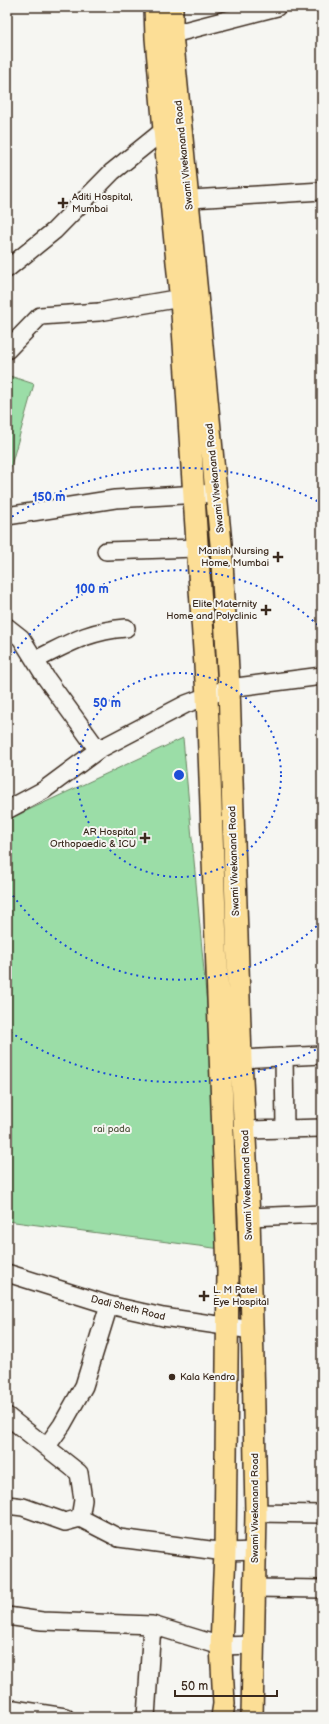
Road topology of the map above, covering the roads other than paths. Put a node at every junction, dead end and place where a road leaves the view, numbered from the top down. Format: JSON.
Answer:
{"nodes":[{"id":1,"x":155,"y":7,"type":"edge"},
{"id":2,"x":172,"y":7,"type":"edge"},
{"id":3,"x":277,"y":7,"type":"edge"},
{"id":4,"x":164,"y":36,"type":"junction"},
{"id":5,"x":172,"y":129,"type":"junction"},
{"id":6,"x":322,"y":191,"type":"edge"},
{"id":7,"x":180,"y":199,"type":"junction"},
{"id":8,"x":7,"y":269,"type":"edge"},
{"id":9,"x":189,"y":298,"type":"junction"},
{"id":10,"x":7,"y":350,"type":"edge"},
{"id":11,"x":216,"y":493,"type":"junction"},
{"id":12,"x":195,"y":494,"type":"junction"},
{"id":13,"x":7,"y":516,"type":"edge"},
{"id":14,"x":197,"y":548,"type":"junction"},
{"id":15,"x":106,"y":551,"type":"dead end"},
{"id":16,"x":7,"y":627,"type":"edge"},
{"id":17,"x":126,"y":628,"type":"dead end"},
{"id":18,"x":35,"y":660,"type":"junction"},
{"id":19,"x":322,"y":676,"type":"edge"},
{"id":20,"x":229,"y":688,"type":"junction"},
{"id":21,"x":206,"y":696,"type":"junction"},
{"id":22,"x":98,"y":750,"type":"junction"},
{"id":23,"x":7,"y":810,"type":"edge"},
{"id":24,"x":322,"y":1055,"type":"edge"},
{"id":25,"x":284,"y":1056,"type":"junction"},
{"id":26,"x":241,"y":1059,"type":"junction"},
{"id":27,"x":285,"y":1128,"type":"junction"},
{"id":28,"x":322,"y":1128,"type":"edge"},
{"id":29,"x":245,"y":1130,"type":"junction"},
{"id":30,"x":322,"y":1214,"type":"edge"},
{"id":31,"x":249,"y":1217,"type":"junction"},
{"id":32,"x":7,"y":1273,"type":"edge"},
{"id":33,"x":109,"y":1305,"type":"junction"},
{"id":34,"x":229,"y":1327,"type":"junction"},
{"id":35,"x":252,"y":1330,"type":"junction"},
{"id":36,"x":7,"y":1416,"type":"edge"},
{"id":37,"x":47,"y":1446,"type":"junction"},
{"id":38,"x":7,"y":1505,"type":"edge"},
{"id":39,"x":256,"y":1513,"type":"junction"},
{"id":40,"x":322,"y":1514,"type":"edge"},
{"id":41,"x":80,"y":1518,"type":"junction"},
{"id":42,"x":255,"y":1550,"type":"junction"},
{"id":43,"x":225,"y":1552,"type":"junction"},
{"id":44,"x":254,"y":1588,"type":"junction"},
{"id":45,"x":322,"y":1589,"type":"edge"},
{"id":46,"x":7,"y":1616,"type":"edge"},
{"id":47,"x":152,"y":1625,"type":"junction"},
{"id":48,"x":255,"y":1645,"type":"junction"},
{"id":49,"x":221,"y":1646,"type":"junction"},
{"id":50,"x":7,"y":1708,"type":"edge"},
{"id":51,"x":65,"y":1717,"type":"edge"},
{"id":52,"x":146,"y":1717,"type":"edge"},
{"id":53,"x":222,"y":1717,"type":"edge"},
{"id":54,"x":252,"y":1717,"type":"edge"}],
"edges":[{"from":1,"to":4,"type":"main road","name":"Swami Vivekanand Road"},
{"from":2,"to":4,"type":"main road","name":"Swami Vivekanand Road"},
{"from":3,"to":4,"type":"street"},
{"from":4,"to":5,"type":"main road","name":"Swami Vivekanand Road"},
{"from":5,"to":7,"type":"main road","name":"Swami Vivekanand Road"},
{"from":5,"to":8,"type":"street"},
{"from":6,"to":7,"type":"street"},
{"from":7,"to":9,"type":"main road","name":"Swami Vivekanand Road"},
{"from":9,"to":10,"type":"street"},
{"from":9,"to":11,"type":"main road","name":"Swami Vivekanand Road"},
{"from":9,"to":12,"type":"main road","name":"Swami Vivekanand Road"},
{"from":11,"to":12,"type":"street"},
{"from":11,"to":20,"type":"main road","name":"Swami Vivekanand Road"},
{"from":12,"to":13,"type":"street"},
{"from":12,"to":14,"type":"main road","name":"Swami Vivekanand Road"},
{"from":14,"to":15,"type":"street"},
{"from":14,"to":21,"type":"main road","name":"Swami Vivekanand Road"},
{"from":16,"to":18,"type":"street"},
{"from":17,"to":18,"type":"street"},
{"from":18,"to":22,"type":"street"},
{"from":19,"to":20,"type":"street"},
{"from":20,"to":21,"type":"street"},
{"from":20,"to":26,"type":"main road","name":"Swami Vivekanand Road"},
{"from":21,"to":22,"type":"street"},
{"from":21,"to":34,"type":"main road","name":"Swami Vivekanand Road"},
{"from":22,"to":23,"type":"street"},
{"from":24,"to":25,"type":"street"},
{"from":25,"to":26,"type":"street"},
{"from":25,"to":27,"type":"street"},
{"from":26,"to":29,"type":"main road","name":"Swami Vivekanand Road"},
{"from":27,"to":28,"type":"street"},
{"from":27,"to":29,"type":"street"},
{"from":29,"to":31,"type":"main road","name":"Swami Vivekanand Road"},
{"from":30,"to":31,"type":"street"},
{"from":31,"to":35,"type":"main road","name":"Swami Vivekanand Road"},
{"from":32,"to":33,"type":"street","name":"Dadi Sheth Road"},
{"from":33,"to":34,"type":"street","name":"Dadi Sheth Road"},
{"from":33,"to":37,"type":"street"},
{"from":34,"to":35,"type":"street","name":"Dadi Sheth Road"},
{"from":34,"to":43,"type":"main road","name":"Swami Vivekanand Road"},
{"from":35,"to":39,"type":"main road","name":"Swami Vivekanand Road"},
{"from":36,"to":37,"type":"street"},
{"from":37,"to":41,"type":"street"},
{"from":38,"to":41,"type":"street"},
{"from":39,"to":40,"type":"street"},
{"from":39,"to":42,"type":"main road","name":"Swami Vivekanand Road"},
{"from":41,"to":43,"type":"street"},
{"from":42,"to":43,"type":"street"},
{"from":42,"to":44,"type":"main road","name":"Swami Vivekanand Road"},
{"from":43,"to":49,"type":"main road","name":"Swami Vivekanand Road"},
{"from":44,"to":45,"type":"street"},
{"from":44,"to":48,"type":"main road","name":"Swami Vivekanand Road"},
{"from":46,"to":47,"type":"street"},
{"from":47,"to":49,"type":"street"},
{"from":47,"to":52,"type":"street"},
{"from":48,"to":49,"type":"street"},
{"from":48,"to":54,"type":"main road","name":"Swami Vivekanand Road"},
{"from":49,"to":53,"type":"main road","name":"Swami Vivekanand Road"},
{"from":50,"to":51,"type":"street"}]}
